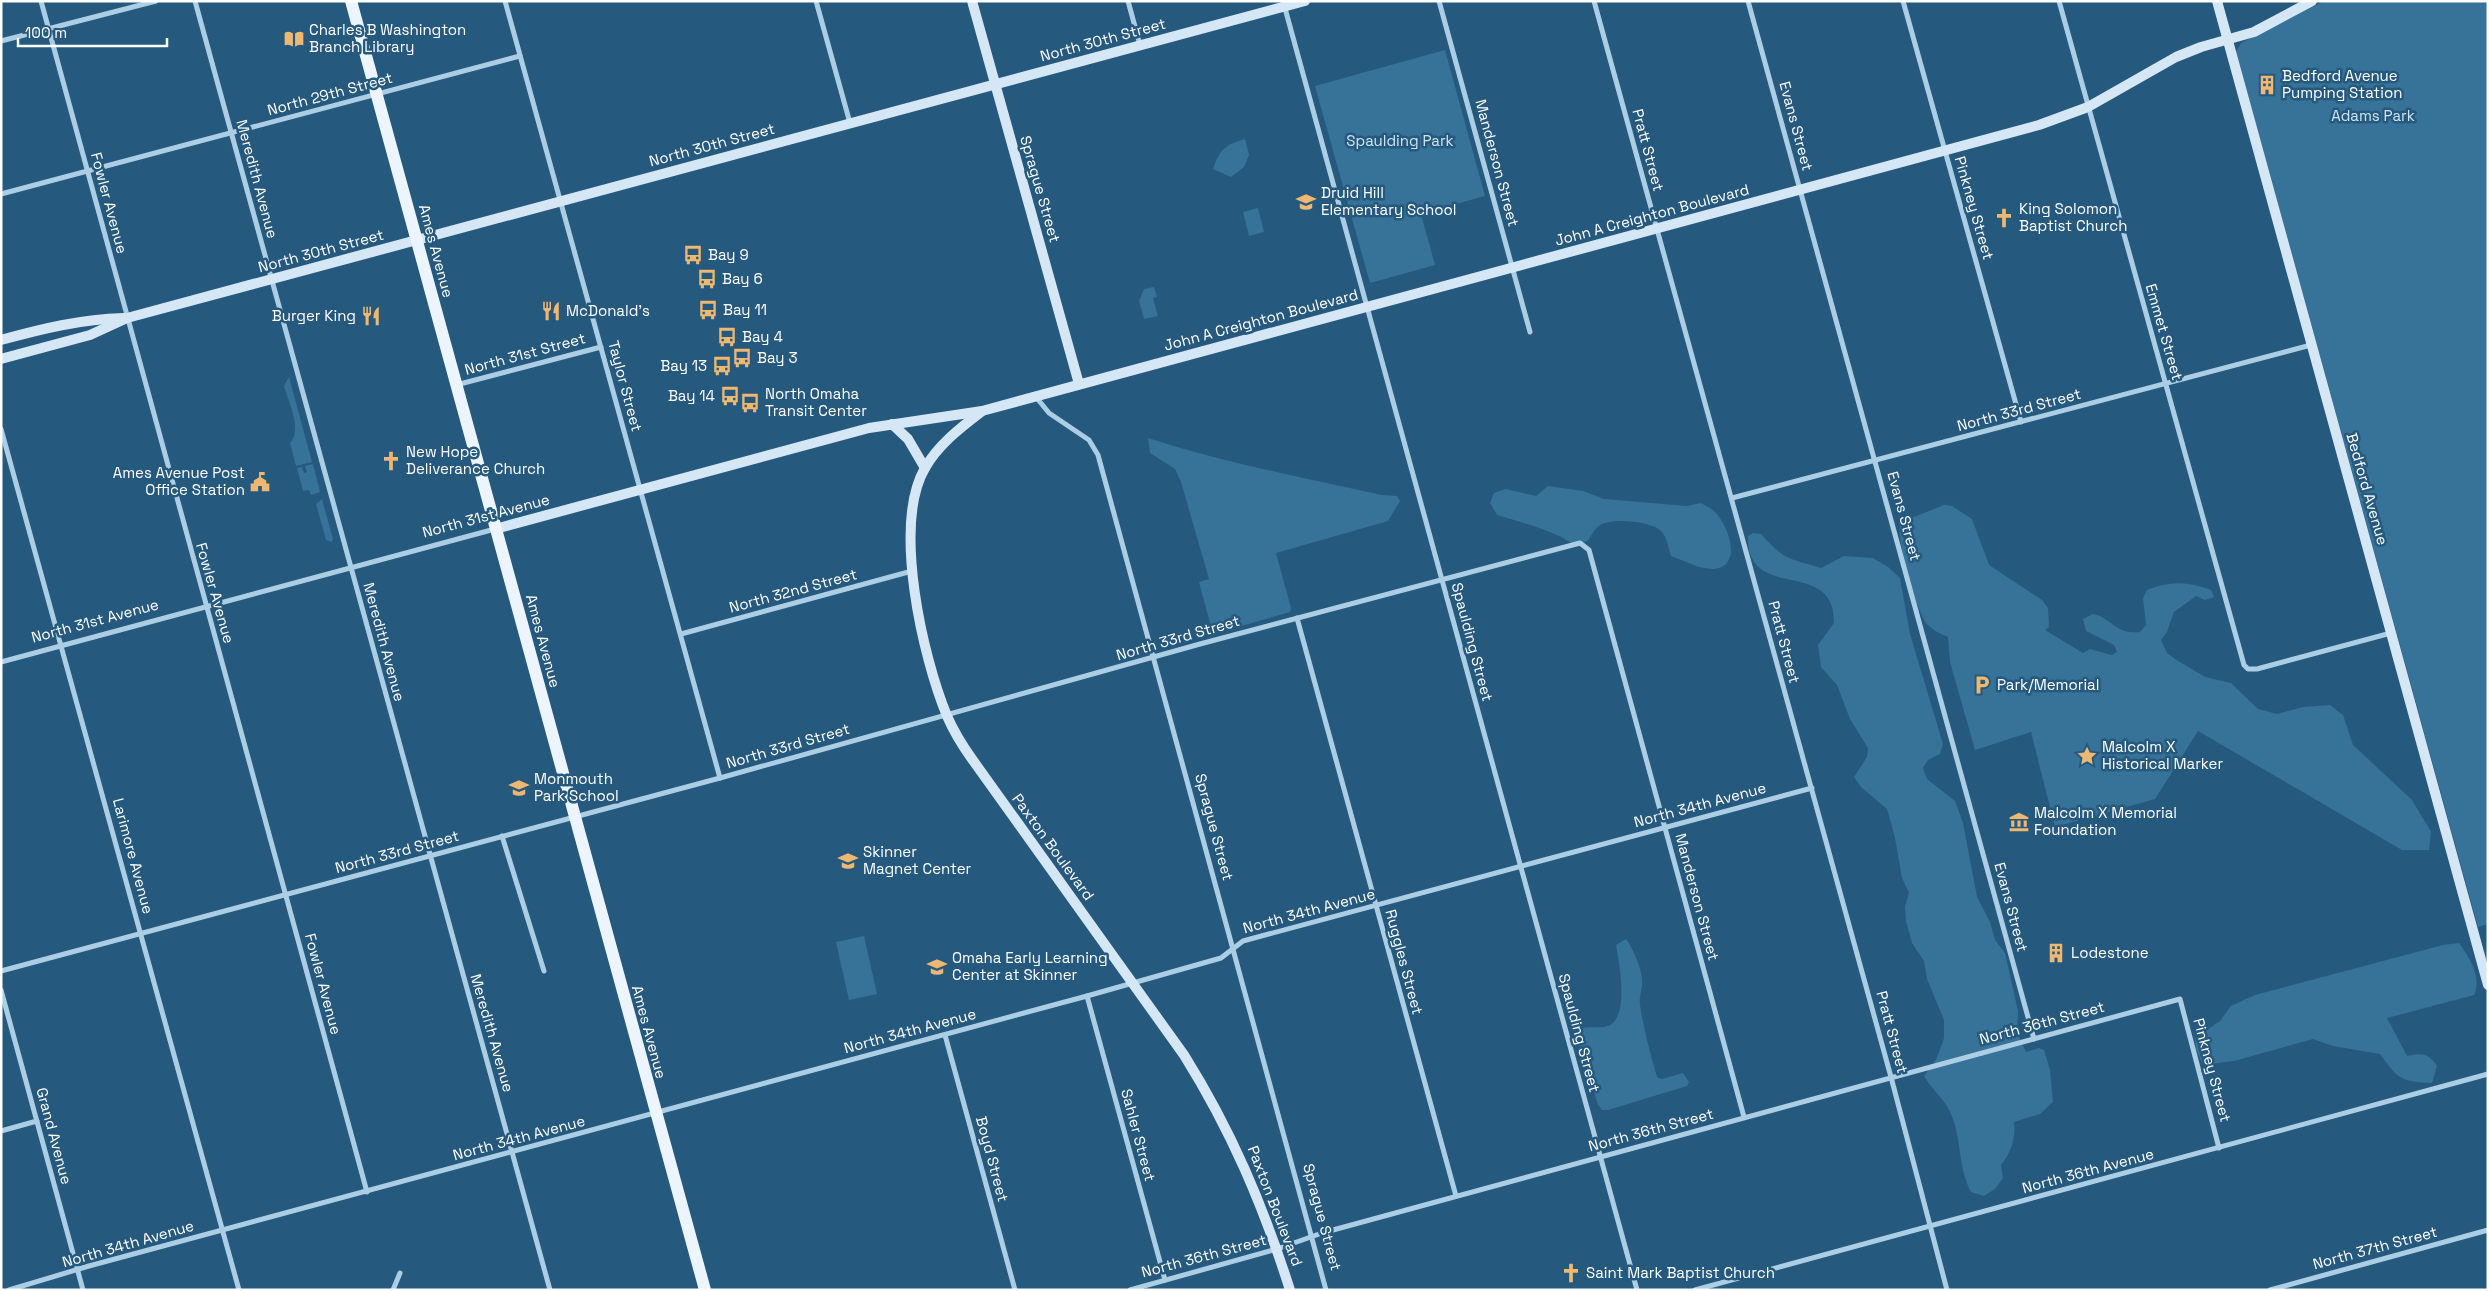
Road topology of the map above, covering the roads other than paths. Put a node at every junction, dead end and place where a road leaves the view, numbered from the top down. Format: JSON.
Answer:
{"nodes":[{"id":1,"x":41,"y":1,"type":"edge"},
{"id":2,"x":156,"y":1,"type":"edge"},
{"id":3,"x":195,"y":1,"type":"edge"},
{"id":4,"x":351,"y":1,"type":"edge"},
{"id":5,"x":505,"y":1,"type":"edge"},
{"id":6,"x":816,"y":1,"type":"edge"},
{"id":7,"x":972,"y":1,"type":"edge"},
{"id":8,"x":1128,"y":1,"type":"edge"},
{"id":9,"x":1305,"y":1,"type":"edge"},
{"id":10,"x":1439,"y":1,"type":"edge"},
{"id":11,"x":1594,"y":1,"type":"edge"},
{"id":12,"x":1748,"y":1,"type":"edge"},
{"id":13,"x":1903,"y":1,"type":"edge"},
{"id":14,"x":2059,"y":1,"type":"edge"},
{"id":15,"x":2217,"y":1,"type":"edge"},
{"id":16,"x":2312,"y":1,"type":"edge"},
{"id":17,"x":1284,"y":4,"type":"edge"},
{"id":18,"x":48,"y":29,"type":"junction"},
{"id":19,"x":2228,"y":40,"type":"junction"},
{"id":20,"x":1,"y":41,"type":"edge"},
{"id":21,"x":1140,"y":45,"type":"junction"},
{"id":22,"x":520,"y":56,"type":"junction"},
{"id":23,"x":995,"y":85,"type":"junction"},
{"id":24,"x":377,"y":94,"type":"junction"},
{"id":25,"x":2088,"y":107,"type":"junction"},
{"id":26,"x":850,"y":123,"type":"junction"},
{"id":27,"x":231,"y":133,"type":"junction"},
{"id":28,"x":1945,"y":151,"type":"junction"},
{"id":29,"x":87,"y":171,"type":"junction"},
{"id":30,"x":1801,"y":190,"type":"junction"},
{"id":31,"x":1,"y":194,"type":"edge"},
{"id":32,"x":560,"y":202,"type":"junction"},
{"id":33,"x":1657,"y":229,"type":"junction"},
{"id":34,"x":416,"y":240,"type":"junction"},
{"id":35,"x":1512,"y":268,"type":"junction"},
{"id":36,"x":271,"y":280,"type":"junction"},
{"id":37,"x":1367,"y":307,"type":"junction"},
{"id":38,"x":127,"y":318,"type":"junction"},
{"id":39,"x":1530,"y":332,"type":"dead end"},
{"id":40,"x":1,"y":340,"type":"edge"},
{"id":41,"x":2312,"y":345,"type":"junction"},
{"id":42,"x":601,"y":347,"type":"junction"},
{"id":43,"x":1,"y":359,"type":"edge"},
{"id":44,"x":1079,"y":384,"type":"junction"},
{"id":45,"x":2166,"y":384,"type":"junction"},
{"id":46,"x":456,"y":386,"type":"junction"},
{"id":47,"x":1036,"y":396,"type":"junction"},
{"id":48,"x":982,"y":411,"type":"junction"},
{"id":49,"x":2021,"y":422,"type":"junction"},
{"id":50,"x":892,"y":424,"type":"junction"},
{"id":51,"x":1,"y":429,"type":"edge"},
{"id":52,"x":1876,"y":461,"type":"junction"},
{"id":53,"x":924,"y":468,"type":"junction"},
{"id":54,"x":641,"y":489,"type":"junction"},
{"id":55,"x":1732,"y":498,"type":"junction"},
{"id":56,"x":495,"y":529,"type":"junction"},
{"id":57,"x":1580,"y":543,"type":"joint"},
{"id":58,"x":351,"y":568,"type":"junction"},
{"id":59,"x":912,"y":571,"type":"junction"},
{"id":60,"x":1442,"y":580,"type":"junction"},
{"id":61,"x":206,"y":607,"type":"junction"},
{"id":62,"x":1297,"y":618,"type":"junction"},
{"id":63,"x":2392,"y":633,"type":"junction"},
{"id":64,"x":681,"y":634,"type":"junction"},
{"id":65,"x":62,"y":645,"type":"junction"},
{"id":66,"x":1153,"y":658,"type":"junction"},
{"id":67,"x":1,"y":662,"type":"edge"},
{"id":68,"x":947,"y":716,"type":"junction"},
{"id":69,"x":720,"y":778,"type":"junction"},
{"id":70,"x":1812,"y":788,"type":"junction"},
{"id":71,"x":574,"y":817,"type":"junction"},
{"id":72,"x":1665,"y":828,"type":"junction"},
{"id":73,"x":502,"y":836,"type":"junction"},
{"id":74,"x":430,"y":856,"type":"junction"},
{"id":75,"x":1520,"y":866,"type":"junction"},
{"id":76,"x":286,"y":895,"type":"junction"},
{"id":77,"x":1376,"y":905,"type":"junction"},
{"id":78,"x":141,"y":934,"type":"junction"},
{"id":79,"x":1232,"y":949,"type":"junction"},
{"id":80,"x":1,"y":971,"type":"edge"},
{"id":81,"x":544,"y":971,"type":"dead end"},
{"id":82,"x":1132,"y":983,"type":"junction"},
{"id":83,"x":2488,"y":985,"type":"edge"},
{"id":84,"x":1,"y":990,"type":"edge"},
{"id":85,"x":1088,"y":996,"type":"junction"},
{"id":86,"x":2180,"y":999,"type":"joint"},
{"id":87,"x":945,"y":1035,"type":"junction"},
{"id":88,"x":2034,"y":1038,"type":"junction"},
{"id":89,"x":2488,"y":1074,"type":"edge"},
{"id":90,"x":1891,"y":1077,"type":"junction"},
{"id":91,"x":655,"y":1113,"type":"junction"},
{"id":92,"x":1744,"y":1117,"type":"junction"},
{"id":93,"x":37,"y":1121,"type":"junction"},
{"id":94,"x":1,"y":1131,"type":"edge"},
{"id":95,"x":2219,"y":1148,"type":"junction"},
{"id":96,"x":512,"y":1153,"type":"junction"},
{"id":97,"x":1601,"y":1156,"type":"junction"},
{"id":98,"x":367,"y":1192,"type":"junction"},
{"id":99,"x":1456,"y":1196,"type":"junction"},
{"id":100,"x":1931,"y":1226,"type":"junction"},
{"id":101,"x":222,"y":1230,"type":"junction"},
{"id":102,"x":2488,"y":1230,"type":"edge"},
{"id":103,"x":1312,"y":1237,"type":"junction"},
{"id":104,"x":1277,"y":1249,"type":"junction"},
{"id":105,"x":78,"y":1270,"type":"junction"},
{"id":106,"x":400,"y":1273,"type":"dead end"},
{"id":107,"x":1165,"y":1280,"type":"junction"},
{"id":108,"x":9,"y":1290,"type":"edge"},
{"id":109,"x":84,"y":1290,"type":"edge"},
{"id":110,"x":239,"y":1290,"type":"edge"},
{"id":111,"x":393,"y":1290,"type":"edge"},
{"id":112,"x":550,"y":1290,"type":"edge"},
{"id":113,"x":705,"y":1290,"type":"edge"},
{"id":114,"x":1015,"y":1290,"type":"edge"},
{"id":115,"x":1130,"y":1290,"type":"edge"},
{"id":116,"x":1290,"y":1290,"type":"edge"},
{"id":117,"x":1326,"y":1290,"type":"edge"},
{"id":118,"x":1637,"y":1290,"type":"edge"},
{"id":119,"x":1694,"y":1290,"type":"edge"},
{"id":120,"x":1947,"y":1290,"type":"edge"},
{"id":121,"x":2270,"y":1290,"type":"edge"}],
"edges":[{"from":1,"to":18,"type":"street","name":"Fowler Avenue"},
{"from":2,"to":18,"type":"street"},
{"from":3,"to":27,"type":"street","name":"Meredith Avenue"},
{"from":4,"to":24,"type":"main road","name":"Ames Avenue"},
{"from":5,"to":22,"type":"street","name":"Taylor Street"},
{"from":6,"to":26,"type":"street"},
{"from":7,"to":23,"type":"street","name":"Sprague Street"},
{"from":8,"to":21,"type":"street"},
{"from":9,"to":17,"type":"street","name":"North 30th Street"},
{"from":10,"to":35,"type":"street","name":"Manderson Street"},
{"from":11,"to":33,"type":"street","name":"Pratt Street"},
{"from":12,"to":30,"type":"street","name":"Evans Street"},
{"from":13,"to":28,"type":"street","name":"Pinkney Street"},
{"from":14,"to":25,"type":"street","name":"Emmet Street"},
{"from":15,"to":19,"type":"street","name":"Bedford Avenue"},
{"from":16,"to":19,"type":"street","name":"John A Creighton Boulevard"},
{"from":17,"to":21,"type":"street","name":"North 30th Street"},
{"from":17,"to":37,"type":"street","name":"Spaulding Street"},
{"from":18,"to":20,"type":"street"},
{"from":18,"to":29,"type":"street","name":"Fowler Avenue"},
{"from":19,"to":25,"type":"street","name":"John A Creighton Boulevard"},
{"from":19,"to":41,"type":"street","name":"Bedford Avenue"},
{"from":21,"to":23,"type":"street","name":"North 30th Street"},
{"from":22,"to":24,"type":"street","name":"North 29th Street"},
{"from":22,"to":32,"type":"street","name":"Taylor Street"},
{"from":23,"to":26,"type":"street","name":"North 30th Street"},
{"from":23,"to":44,"type":"street","name":"Sprague Street"},
{"from":24,"to":27,"type":"street","name":"North 29th Street"},
{"from":24,"to":34,"type":"main road","name":"Ames Avenue"},
{"from":25,"to":28,"type":"street","name":"John A Creighton Boulevard"},
{"from":25,"to":45,"type":"street","name":"Emmet Street"},
{"from":26,"to":32,"type":"street","name":"North 30th Street"},
{"from":27,"to":29,"type":"street","name":"North 29th Street"},
{"from":27,"to":36,"type":"street","name":"Meredith Avenue"},
{"from":28,"to":30,"type":"street","name":"John A Creighton Boulevard"},
{"from":28,"to":49,"type":"street","name":"Pinkney Street"},
{"from":29,"to":31,"type":"street","name":"North 29th Street"},
{"from":29,"to":38,"type":"street","name":"Fowler Avenue"},
{"from":30,"to":33,"type":"street","name":"John A Creighton Boulevard"},
{"from":30,"to":52,"type":"street","name":"Evans Street"},
{"from":32,"to":34,"type":"street","name":"North 30th Street"},
{"from":32,"to":42,"type":"street","name":"Taylor Street"},
{"from":33,"to":35,"type":"street","name":"John A Creighton Boulevard"},
{"from":33,"to":55,"type":"street","name":"Pratt Street"},
{"from":34,"to":36,"type":"street","name":"North 30th Street"},
{"from":34,"to":46,"type":"main road","name":"Ames Avenue"},
{"from":35,"to":37,"type":"street","name":"John A Creighton Boulevard"},
{"from":35,"to":39,"type":"street","name":"Manderson Street"},
{"from":36,"to":38,"type":"street","name":"North 30th Street"},
{"from":36,"to":58,"type":"street","name":"Meredith Avenue"},
{"from":37,"to":44,"type":"street","name":"John A Creighton Boulevard"},
{"from":37,"to":60,"type":"street","name":"Spaulding Street"},
{"from":38,"to":40,"type":"street","name":"North 30th Street"},
{"from":38,"to":43,"type":"street","name":"North 30th Street"},
{"from":38,"to":61,"type":"street","name":"Fowler Avenue"},
{"from":41,"to":45,"type":"street","name":"North 33rd Street"},
{"from":41,"to":63,"type":"street","name":"Bedford Avenue"},
{"from":42,"to":46,"type":"street","name":"North 31st Street"},
{"from":42,"to":54,"type":"street","name":"Taylor Street"},
{"from":44,"to":47,"type":"street","name":"John A Creighton Boulevard"},
{"from":45,"to":49,"type":"street","name":"North 33rd Street"},
{"from":45,"to":63,"type":"street","name":"Emmet Street"},
{"from":46,"to":56,"type":"main road","name":"Ames Avenue"},
{"from":47,"to":48,"type":"street","name":"John A Creighton Boulevard"},
{"from":47,"to":66,"type":"street","name":"Sprague Street"},
{"from":48,"to":50,"type":"street","name":"North 31st Avenue"},
{"from":48,"to":53,"type":"street","name":"Paxton Boulevard"},
{"from":49,"to":52,"type":"street","name":"North 33rd Street"},
{"from":50,"to":53,"type":"street"},
{"from":50,"to":54,"type":"street","name":"North 31st Avenue"},
{"from":51,"to":65,"type":"street","name":"Larimore Avenue"},
{"from":52,"to":55,"type":"street","name":"North 33rd Street"},
{"from":52,"to":88,"type":"street","name":"Evans Street"},
{"from":53,"to":59,"type":"street","name":"Paxton Boulevard"},
{"from":54,"to":56,"type":"street","name":"North 31st Avenue"},
{"from":54,"to":64,"type":"street","name":"Taylor Street"},
{"from":55,"to":70,"type":"street","name":"Pratt Street"},
{"from":56,"to":58,"type":"street","name":"North 31st Avenue"},
{"from":56,"to":71,"type":"main road","name":"Ames Avenue"},
{"from":57,"to":60,"type":"street","name":"North 33rd Street"},
{"from":57,"to":72,"type":"street","name":"Manderson Street"},
{"from":58,"to":61,"type":"street","name":"North 31st Avenue"},
{"from":58,"to":74,"type":"street","name":"Meredith Avenue"},
{"from":59,"to":64,"type":"street","name":"North 32nd Street"},
{"from":59,"to":68,"type":"street","name":"Paxton Boulevard"},
{"from":60,"to":62,"type":"street","name":"North 33rd Street"},
{"from":60,"to":75,"type":"street","name":"Spaulding Street"},
{"from":61,"to":65,"type":"street","name":"North 31st Avenue"},
{"from":61,"to":76,"type":"street","name":"Fowler Avenue"},
{"from":62,"to":66,"type":"street","name":"North 33rd Street"},
{"from":62,"to":77,"type":"street","name":"Ruggles Street"},
{"from":63,"to":83,"type":"street","name":"Bedford Avenue"},
{"from":64,"to":69,"type":"street","name":"Taylor Street"},
{"from":65,"to":67,"type":"street","name":"North 31st Avenue"},
{"from":65,"to":78,"type":"street","name":"Larimore Avenue"},
{"from":66,"to":68,"type":"street","name":"North 33rd Street"},
{"from":66,"to":79,"type":"street","name":"Sprague Street"},
{"from":68,"to":69,"type":"street","name":"North 33rd Street"},
{"from":68,"to":82,"type":"street","name":"Paxton Boulevard"},
{"from":69,"to":71,"type":"street","name":"North 33rd Street"},
{"from":70,"to":72,"type":"street","name":"North 34th Avenue"},
{"from":70,"to":90,"type":"street","name":"Pratt Street"},
{"from":71,"to":73,"type":"street","name":"North 33rd Street"},
{"from":71,"to":91,"type":"main road","name":"Ames Avenue"},
{"from":72,"to":75,"type":"street","name":"North 34th Avenue"},
{"from":72,"to":92,"type":"street","name":"Manderson Street"},
{"from":73,"to":74,"type":"street","name":"North 33rd Street"},
{"from":73,"to":81,"type":"street"},
{"from":74,"to":76,"type":"street","name":"North 33rd Street"},
{"from":74,"to":96,"type":"street","name":"Meredith Avenue"},
{"from":75,"to":77,"type":"street","name":"North 34th Avenue"},
{"from":75,"to":97,"type":"street","name":"Spaulding Street"},
{"from":76,"to":78,"type":"street","name":"North 33rd Street"},
{"from":76,"to":98,"type":"street","name":"Fowler Avenue"},
{"from":77,"to":79,"type":"street","name":"North 34th Avenue"},
{"from":77,"to":99,"type":"street","name":"Ruggles Street"},
{"from":78,"to":80,"type":"street","name":"North 33rd Street"},
{"from":78,"to":101,"type":"street","name":"Larimore Avenue"},
{"from":79,"to":82,"type":"street","name":"North 34th Avenue"},
{"from":79,"to":103,"type":"street","name":"Sprague Street"},
{"from":82,"to":85,"type":"street","name":"North 34th Avenue"},
{"from":82,"to":104,"type":"street","name":"Paxton Boulevard"},
{"from":84,"to":93,"type":"street","name":"Grand Avenue"},
{"from":85,"to":87,"type":"street","name":"North 34th Avenue"},
{"from":85,"to":107,"type":"street","name":"Sahler Street"},
{"from":86,"to":88,"type":"street","name":"North 36th Street"},
{"from":86,"to":95,"type":"street","name":"Pinkney Street"},
{"from":87,"to":91,"type":"street","name":"North 34th Avenue"},
{"from":87,"to":114,"type":"street","name":"Boyd Street"},
{"from":88,"to":90,"type":"street","name":"North 36th Street"},
{"from":89,"to":95,"type":"street","name":"North 36th Avenue"},
{"from":90,"to":92,"type":"street","name":"North 36th Street"},
{"from":90,"to":100,"type":"street","name":"Pratt Street"},
{"from":91,"to":96,"type":"street","name":"North 34th Avenue"},
{"from":91,"to":113,"type":"main road","name":"Ames Avenue"},
{"from":92,"to":97,"type":"street","name":"North 36th Street"},
{"from":93,"to":94,"type":"street"},
{"from":93,"to":105,"type":"street","name":"Grand Avenue"},
{"from":95,"to":100,"type":"street","name":"North 36th Avenue"},
{"from":96,"to":98,"type":"street","name":"North 34th Avenue"},
{"from":96,"to":112,"type":"street","name":"Meredith Avenue"},
{"from":97,"to":99,"type":"street","name":"North 36th Street"},
{"from":97,"to":118,"type":"street","name":"Spaulding Street"},
{"from":98,"to":101,"type":"street","name":"North 34th Avenue"},
{"from":99,"to":103,"type":"street","name":"North 36th Street"},
{"from":100,"to":119,"type":"street","name":"North 36th Avenue"},
{"from":100,"to":120,"type":"street","name":"Pratt Street"},
{"from":101,"to":105,"type":"street","name":"North 34th Avenue"},
{"from":101,"to":110,"type":"street","name":"Larimore Avenue"},
{"from":102,"to":121,"type":"street","name":"North 37th Street"},
{"from":103,"to":104,"type":"street","name":"North 36th Street"},
{"from":103,"to":117,"type":"street","name":"Sprague Street"},
{"from":104,"to":107,"type":"street","name":"North 36th Street"},
{"from":104,"to":116,"type":"street","name":"Paxton Boulevard"},
{"from":105,"to":108,"type":"street","name":"North 34th Avenue"},
{"from":105,"to":109,"type":"street","name":"Grand Avenue"},
{"from":106,"to":111,"type":"street"},
{"from":107,"to":115,"type":"street","name":"North 36th Street"}]}
